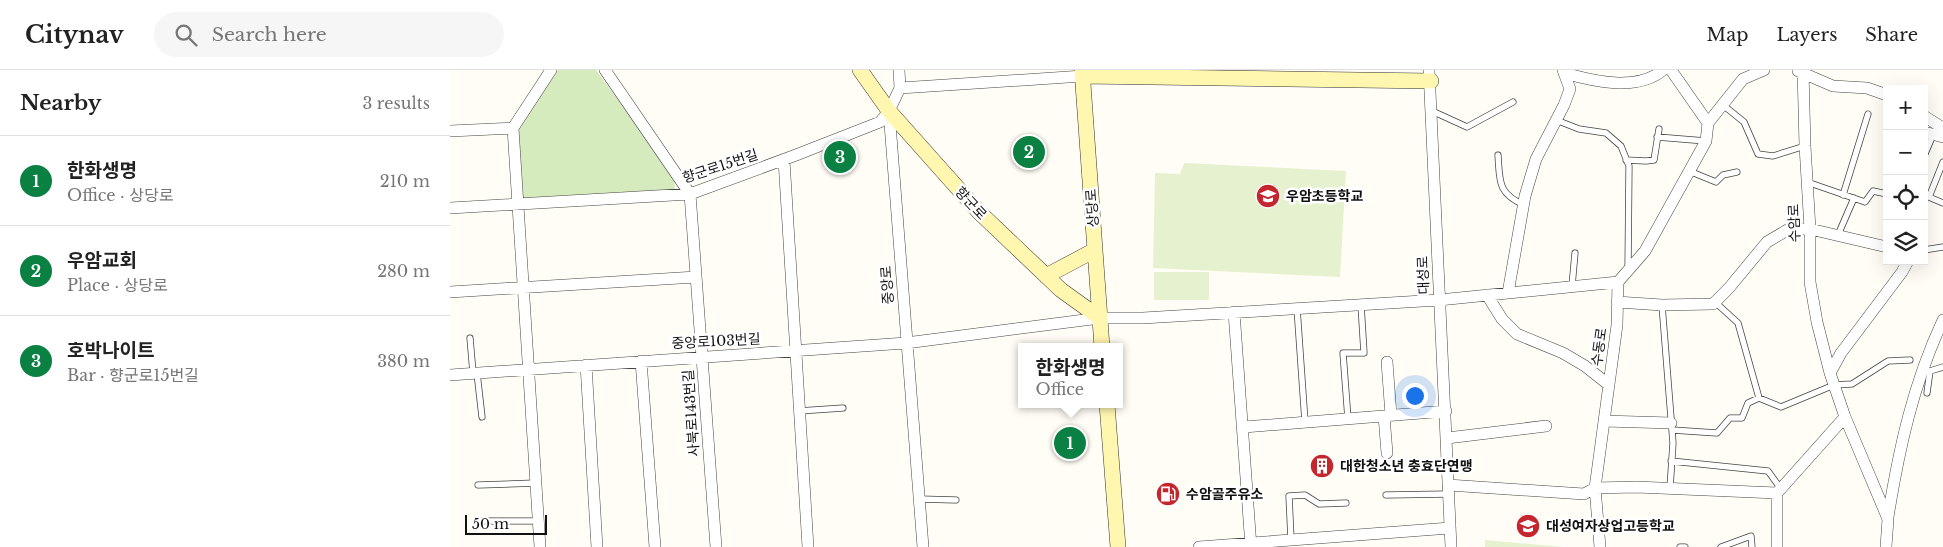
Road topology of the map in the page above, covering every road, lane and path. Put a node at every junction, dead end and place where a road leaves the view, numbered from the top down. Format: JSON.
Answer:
{"nodes":[{"id":1,"x":551,"y":70,"type":"edge"},
{"id":2,"x":605,"y":70,"type":"edge"},
{"id":3,"x":860,"y":70,"type":"edge"},
{"id":4,"x":898,"y":70,"type":"edge"},
{"id":5,"x":980,"y":70,"type":"edge"},
{"id":6,"x":1663,"y":70,"type":"edge"},
{"id":7,"x":1671,"y":70,"type":"edge"},
{"id":8,"x":1764,"y":70,"type":"edge"},
{"id":9,"x":1801,"y":71,"type":"edge"},
{"id":10,"x":1563,"y":72,"type":"edge"},
{"id":11,"x":1083,"y":73,"type":"edge"},
{"id":12,"x":1185,"y":74,"type":"edge"},
{"id":13,"x":1322,"y":75,"type":"edge"},
{"id":14,"x":1413,"y":76,"type":"edge"},
{"id":15,"x":1430,"y":76,"type":"edge"},
{"id":16,"x":981,"y":82,"type":"junction"},
{"id":17,"x":900,"y":88,"type":"junction"},
{"id":18,"x":1883,"y":94,"type":"edge"},
{"id":19,"x":1512,"y":102,"type":"dead end"},
{"id":20,"x":1723,"y":105,"type":"junction"},
{"id":21,"x":889,"y":111,"type":"junction"},
{"id":22,"x":1432,"y":111,"type":"junction"},
{"id":23,"x":1868,"y":114,"type":"dead end"},
{"id":24,"x":1928,"y":119,"type":"edge"},
{"id":25,"x":1556,"y":120,"type":"junction"},
{"id":26,"x":1708,"y":123,"type":"junction"},
{"id":27,"x":512,"y":128,"type":"junction"},
{"id":28,"x":1943,"y":128,"type":"edge"},
{"id":29,"x":1659,"y":129,"type":"dead end"},
{"id":30,"x":450,"y":131,"type":"edge"},
{"id":31,"x":1933,"y":135,"type":"edge"},
{"id":32,"x":1658,"y":137,"type":"junction"},
{"id":33,"x":1706,"y":141,"type":"junction"},
{"id":34,"x":1943,"y":142,"type":"edge"},
{"id":35,"x":1805,"y":146,"type":"junction"},
{"id":36,"x":1928,"y":147,"type":"edge"},
{"id":37,"x":1498,"y":155,"type":"dead end"},
{"id":38,"x":784,"y":160,"type":"junction"},
{"id":39,"x":1626,"y":160,"type":"junction"},
{"id":40,"x":1943,"y":162,"type":"edge"},
{"id":41,"x":1689,"y":171,"type":"junction"},
{"id":42,"x":1737,"y":172,"type":"dead end"},
{"id":43,"x":1807,"y":182,"type":"junction"},
{"id":44,"x":1883,"y":192,"type":"edge"},
{"id":45,"x":690,"y":194,"type":"junction"},
{"id":46,"x":1928,"y":194,"type":"edge"},
{"id":47,"x":1843,"y":195,"type":"junction"},
{"id":48,"x":1928,"y":196,"type":"edge"},
{"id":49,"x":1854,"y":198,"type":"junction"},
{"id":50,"x":1943,"y":203,"type":"edge"},
{"id":51,"x":518,"y":205,"type":"junction"},
{"id":52,"x":1524,"y":205,"type":"junction"},
{"id":53,"x":450,"y":208,"type":"edge"},
{"id":54,"x":1810,"y":229,"type":"junction"},
{"id":55,"x":1838,"y":236,"type":"junction"},
{"id":56,"x":1883,"y":246,"type":"edge"},
{"id":57,"x":1943,"y":247,"type":"edge"},
{"id":58,"x":1928,"y":249,"type":"edge"},
{"id":59,"x":1095,"y":250,"type":"junction"},
{"id":60,"x":1575,"y":253,"type":"dead end"},
{"id":61,"x":1906,"y":265,"type":"edge"},
{"id":62,"x":1628,"y":271,"type":"junction"},
{"id":63,"x":1046,"y":276,"type":"junction"},
{"id":64,"x":696,"y":277,"type":"junction"},
{"id":65,"x":1618,"y":282,"type":"junction"},
{"id":66,"x":1572,"y":286,"type":"junction"},
{"id":67,"x":522,"y":288,"type":"junction"},
{"id":68,"x":450,"y":292,"type":"edge"},
{"id":69,"x":1508,"y":293,"type":"junction"},
{"id":70,"x":1487,"y":295,"type":"junction"},
{"id":71,"x":1439,"y":300,"type":"junction"},
{"id":72,"x":1618,"y":302,"type":"junction"},
{"id":73,"x":1715,"y":302,"type":"junction"},
{"id":74,"x":1361,"y":305,"type":"junction"},
{"id":75,"x":1662,"y":306,"type":"junction"},
{"id":76,"x":1297,"y":308,"type":"junction"},
{"id":77,"x":1234,"y":312,"type":"junction"},
{"id":78,"x":1100,"y":318,"type":"junction"},
{"id":79,"x":1943,"y":322,"type":"edge"},
{"id":80,"x":470,"y":338,"type":"dead end"},
{"id":81,"x":906,"y":343,"type":"junction"},
{"id":82,"x":1102,"y":343,"type":"edge"},
{"id":83,"x":795,"y":352,"type":"junction"},
{"id":84,"x":702,"y":357,"type":"junction"},
{"id":85,"x":1910,"y":360,"type":"dead end"},
{"id":86,"x":641,"y":361,"type":"junction"},
{"id":87,"x":1387,"y":362,"type":"dead end"},
{"id":88,"x":586,"y":365,"type":"junction"},
{"id":89,"x":1943,"y":367,"type":"edge"},
{"id":90,"x":528,"y":370,"type":"junction"},
{"id":91,"x":475,"y":373,"type":"junction"},
{"id":92,"x":1830,"y":373,"type":"junction"},
{"id":93,"x":450,"y":375,"type":"edge"},
{"id":94,"x":1608,"y":385,"type":"junction"},
{"id":95,"x":1834,"y":385,"type":"junction"},
{"id":96,"x":1927,"y":393,"type":"dead end"},
{"id":97,"x":1759,"y":398,"type":"junction"},
{"id":98,"x":843,"y":408,"type":"dead end"},
{"id":99,"x":1107,"y":408,"type":"edge"},
{"id":100,"x":1446,"y":410,"type":"junction"},
{"id":101,"x":799,"y":411,"type":"junction"},
{"id":102,"x":1387,"y":415,"type":"junction"},
{"id":103,"x":482,"y":417,"type":"dead end"},
{"id":104,"x":1845,"y":418,"type":"junction"},
{"id":105,"x":1348,"y":419,"type":"junction"},
{"id":106,"x":1604,"y":421,"type":"junction"},
{"id":107,"x":1305,"y":422,"type":"junction"},
{"id":108,"x":1546,"y":426,"type":"dead end"},
{"id":109,"x":1244,"y":427,"type":"junction"},
{"id":110,"x":1672,"y":427,"type":"junction"},
{"id":111,"x":1447,"y":438,"type":"junction"},
{"id":112,"x":1386,"y":452,"type":"dead end"},
{"id":113,"x":1672,"y":461,"type":"junction"},
{"id":114,"x":536,"y":483,"type":"junction"},
{"id":115,"x":478,"y":485,"type":"dead end"},
{"id":116,"x":1596,"y":488,"type":"junction"},
{"id":117,"x":1670,"y":488,"type":"junction"},
{"id":118,"x":1448,"y":489,"type":"junction"},
{"id":119,"x":1779,"y":491,"type":"junction"},
{"id":120,"x":1386,"y":495,"type":"dead end"},
{"id":121,"x":919,"y":499,"type":"junction"},
{"id":122,"x":956,"y":500,"type":"dead end"},
{"id":123,"x":1346,"y":503,"type":"dead end"},
{"id":124,"x":1888,"y":518,"type":"junction"},
{"id":125,"x":538,"y":521,"type":"junction"},
{"id":126,"x":479,"y":522,"type":"dead end"},
{"id":127,"x":1450,"y":528,"type":"junction"},
{"id":128,"x":1291,"y":539,"type":"junction"},
{"id":129,"x":1251,"y":545,"type":"edge"},
{"id":130,"x":540,"y":547,"type":"edge"},
{"id":131,"x":597,"y":547,"type":"edge"},
{"id":132,"x":655,"y":547,"type":"edge"},
{"id":133,"x":716,"y":547,"type":"edge"},
{"id":134,"x":808,"y":547,"type":"edge"},
{"id":135,"x":923,"y":547,"type":"edge"},
{"id":136,"x":1118,"y":547,"type":"edge"},
{"id":137,"x":1199,"y":547,"type":"edge"},
{"id":138,"x":1451,"y":547,"type":"edge"},
{"id":139,"x":1600,"y":547,"type":"edge"},
{"id":140,"x":1680,"y":547,"type":"edge"},
{"id":141,"x":1685,"y":547,"type":"edge"},
{"id":142,"x":1721,"y":547,"type":"edge"},
{"id":143,"x":1752,"y":547,"type":"edge"},
{"id":144,"x":1777,"y":547,"type":"edge"},
{"id":145,"x":1886,"y":547,"type":"edge"}],
"edges":[{"from":1,"to":27,"type":"street"},
{"from":2,"to":45,"type":"street"},
{"from":3,"to":21,"type":"street","name":"향군로"},
{"from":4,"to":17,"type":"street"},
{"from":5,"to":16,"type":"street"},
{"from":6,"to":10,"type":"street"},
{"from":7,"to":26,"type":"street"},
{"from":8,"to":20,"type":"street"},
{"from":9,"to":18,"type":"street"},
{"from":9,"to":35,"type":"street","name":"수암로"},
{"from":10,"to":25,"type":"street"},
{"from":11,"to":12,"type":"street"},
{"from":11,"to":16,"type":"street"},
{"from":11,"to":59,"type":"street","name":"상당로"},
{"from":12,"to":13,"type":"street"},
{"from":13,"to":14,"type":"street"},
{"from":14,"to":15,"type":"street"},
{"from":15,"to":22,"type":"street","name":"대성로"},
{"from":16,"to":17,"type":"street"},
{"from":17,"to":21,"type":"street","name":"중앙로"},
{"from":19,"to":22,"type":"lane"},
{"from":20,"to":26,"type":"street"},
{"from":20,"to":35,"type":"lane"},
{"from":21,"to":38,"type":"street","name":"향군로15번길"},
{"from":21,"to":63,"type":"street","name":"향군로"},
{"from":21,"to":81,"type":"street","name":"중앙로"},
{"from":22,"to":71,"type":"street","name":"대성로"},
{"from":23,"to":47,"type":"lane"},
{"from":24,"to":28,"type":"street"},
{"from":25,"to":39,"type":"lane"},
{"from":25,"to":52,"type":"street"},
{"from":26,"to":33,"type":"street"},
{"from":27,"to":30,"type":"street"},
{"from":27,"to":51,"type":"street"},
{"from":29,"to":32,"type":"lane"},
{"from":31,"to":34,"type":"lane"},
{"from":31,"to":36,"type":"lane"},
{"from":32,"to":33,"type":"lane"},
{"from":32,"to":39,"type":"lane"},
{"from":33,"to":41,"type":"street"},
{"from":35,"to":43,"type":"street","name":"수암로"},
{"from":37,"to":52,"type":"lane"},
{"from":38,"to":45,"type":"street","name":"향군로15번길"},
{"from":38,"to":83,"type":"street"},
{"from":39,"to":62,"type":"lane"},
{"from":40,"to":46,"type":"lane"},
{"from":41,"to":42,"type":"lane"},
{"from":41,"to":62,"type":"street"},
{"from":43,"to":47,"type":"lane"},
{"from":43,"to":54,"type":"street","name":"수암로"},
{"from":44,"to":49,"type":"lane"},
{"from":45,"to":51,"type":"street","name":"향군로15번길"},
{"from":45,"to":64,"type":"street","name":"사북로143번길"},
{"from":47,"to":49,"type":"lane"},
{"from":48,"to":50,"type":"lane"},
{"from":49,"to":55,"type":"lane"},
{"from":51,"to":53,"type":"street","name":"향군로15번길"},
{"from":51,"to":67,"type":"street"},
{"from":52,"to":69,"type":"street"},
{"from":54,"to":55,"type":"street"},
{"from":54,"to":73,"type":"street"},
{"from":54,"to":92,"type":"street","name":"수암로"},
{"from":55,"to":56,"type":"street"},
{"from":57,"to":58,"type":"lane"},
{"from":59,"to":63,"type":"street"},
{"from":59,"to":78,"type":"street","name":"상당로"},
{"from":60,"to":66,"type":"lane"},
{"from":61,"to":92,"type":"street"},
{"from":62,"to":65,"type":"street"},
{"from":63,"to":78,"type":"street","name":"향군로"},
{"from":64,"to":67,"type":"street"},
{"from":64,"to":84,"type":"street","name":"사북로143번길"},
{"from":65,"to":66,"type":"street","name":"중앙로103번길"},
{"from":65,"to":72,"type":"street","name":"수동로"},
{"from":66,"to":69,"type":"street","name":"중앙로103번길"},
{"from":67,"to":68,"type":"street"},
{"from":67,"to":90,"type":"street"},
{"from":69,"to":70,"type":"street","name":"중앙로103번길"},
{"from":70,"to":71,"type":"street","name":"중앙로103번길"},
{"from":70,"to":94,"type":"street"},
{"from":71,"to":74,"type":"street","name":"중앙로103번길"},
{"from":71,"to":100,"type":"street","name":"대성로"},
{"from":72,"to":75,"type":"street"},
{"from":72,"to":94,"type":"street","name":"수동로"},
{"from":73,"to":75,"type":"street"},
{"from":73,"to":97,"type":"lane"},
{"from":74,"to":76,"type":"street","name":"중앙로103번길"},
{"from":74,"to":105,"type":"lane"},
{"from":75,"to":110,"type":"lane"},
{"from":76,"to":77,"type":"street","name":"중앙로103번길"},
{"from":76,"to":107,"type":"lane"},
{"from":77,"to":78,"type":"street","name":"중앙로103번길"},
{"from":77,"to":109,"type":"street"},
{"from":78,"to":81,"type":"street","name":"중앙로103번길"},
{"from":78,"to":82,"type":"street","name":"상당로"},
{"from":79,"to":124,"type":"street"},
{"from":80,"to":91,"type":"lane"},
{"from":81,"to":83,"type":"street","name":"중앙로103번길"},
{"from":81,"to":121,"type":"street","name":"중앙로"},
{"from":83,"to":84,"type":"street","name":"중앙로103번길"},
{"from":83,"to":101,"type":"street"},
{"from":84,"to":86,"type":"street","name":"중앙로103번길"},
{"from":84,"to":133,"type":"street","name":"사북로143번길"},
{"from":85,"to":95,"type":"lane"},
{"from":86,"to":88,"type":"street","name":"중앙로103번길"},
{"from":86,"to":132,"type":"street"},
{"from":87,"to":102,"type":"street"},
{"from":88,"to":90,"type":"street","name":"중앙로103번길"},
{"from":88,"to":131,"type":"street"},
{"from":89,"to":96,"type":"lane"},
{"from":90,"to":91,"type":"street","name":"중앙로103번길"},
{"from":90,"to":114,"type":"street"},
{"from":91,"to":93,"type":"street","name":"중앙로103번길"},
{"from":91,"to":103,"type":"lane"},
{"from":92,"to":95,"type":"street","name":"수암로"},
{"from":94,"to":106,"type":"street","name":"수동로"},
{"from":95,"to":97,"type":"lane"},
{"from":95,"to":104,"type":"street","name":"수암로"},
{"from":97,"to":110,"type":"lane"},
{"from":98,"to":101,"type":"lane"},
{"from":99,"to":136,"type":"street"},
{"from":100,"to":102,"type":"street"},
{"from":100,"to":111,"type":"street","name":"대성로"},
{"from":101,"to":134,"type":"street"},
{"from":102,"to":105,"type":"street"},
{"from":102,"to":112,"type":"street"},
{"from":104,"to":119,"type":"street"},
{"from":104,"to":124,"type":"street","name":"수암로"},
{"from":105,"to":107,"type":"street"},
{"from":106,"to":110,"type":"street"},
{"from":106,"to":116,"type":"street","name":"수동로"},
{"from":107,"to":109,"type":"street"},
{"from":108,"to":111,"type":"street"},
{"from":109,"to":129,"type":"street"},
{"from":110,"to":113,"type":"lane"},
{"from":111,"to":118,"type":"street","name":"대성로"},
{"from":113,"to":117,"type":"lane"},
{"from":113,"to":119,"type":"lane"},
{"from":114,"to":115,"type":"lane"},
{"from":114,"to":125,"type":"street"},
{"from":116,"to":117,"type":"street"},
{"from":116,"to":118,"type":"street"},
{"from":116,"to":139,"type":"street","name":"수동로"},
{"from":117,"to":119,"type":"street"},
{"from":118,"to":120,"type":"lane"},
{"from":118,"to":127,"type":"street","name":"대성로"},
{"from":119,"to":144,"type":"street"},
{"from":121,"to":122,"type":"lane"},
{"from":121,"to":135,"type":"street","name":"중앙로"},
{"from":123,"to":128,"type":"lane"},
{"from":124,"to":145,"type":"street","name":"수암로"},
{"from":125,"to":126,"type":"lane"},
{"from":125,"to":130,"type":"street"},
{"from":127,"to":128,"type":"street"},
{"from":127,"to":138,"type":"street","name":"대성로"},
{"from":128,"to":129,"type":"street"},
{"from":129,"to":137,"type":"street"},
{"from":140,"to":141,"type":"lane"},
{"from":142,"to":143,"type":"lane"}]}
